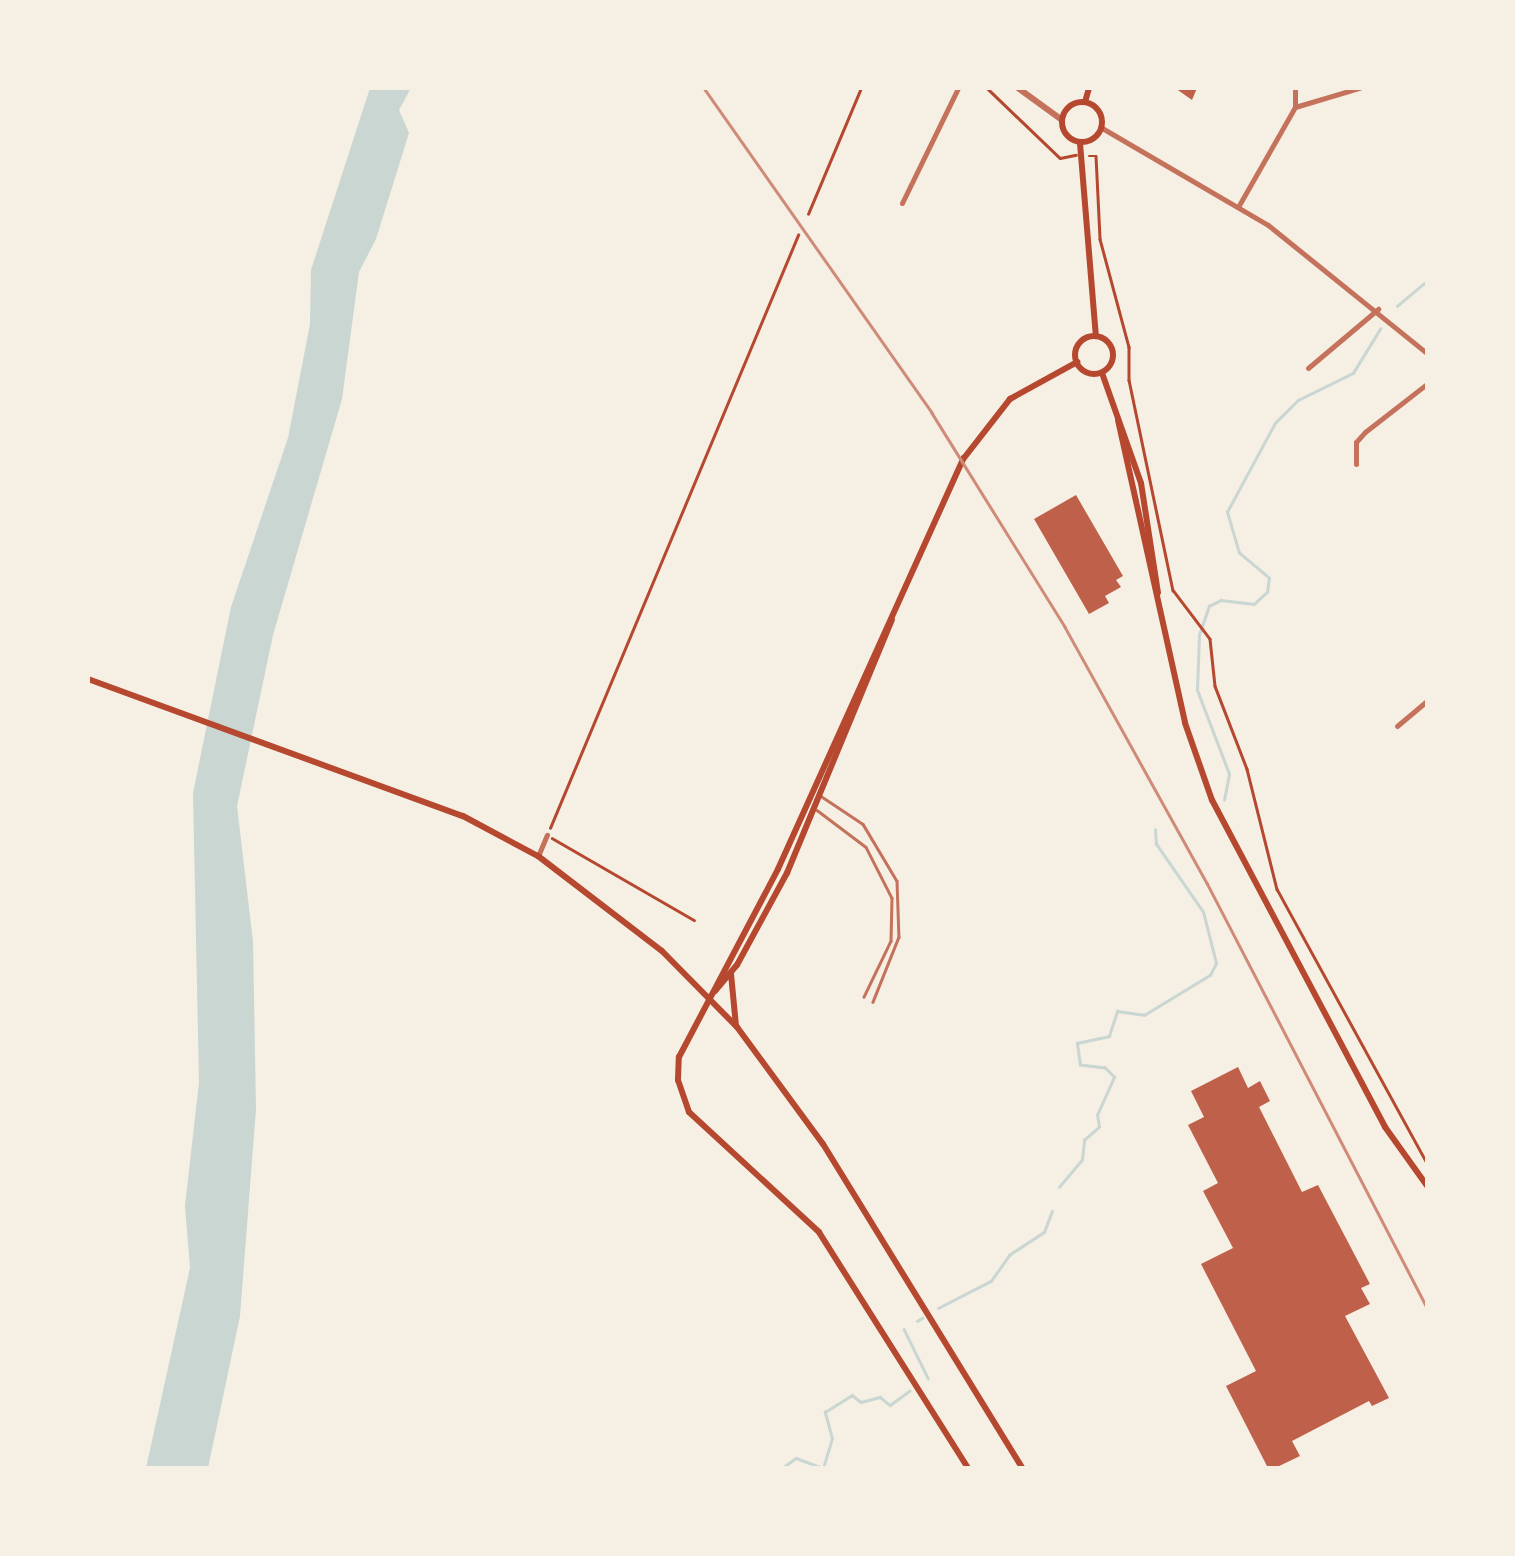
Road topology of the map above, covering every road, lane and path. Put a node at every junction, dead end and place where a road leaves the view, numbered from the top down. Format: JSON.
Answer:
{"nodes":[{"id":1,"x":861,"y":88,"type":"edge"},
{"id":2,"x":958,"y":88,"type":"edge"},
{"id":3,"x":987,"y":88,"type":"edge"},
{"id":4,"x":1018,"y":88,"type":"edge"},
{"id":5,"x":1088,"y":88,"type":"edge"},
{"id":6,"x":1295,"y":88,"type":"edge"},
{"id":7,"x":1358,"y":88,"type":"edge"},
{"id":8,"x":1085,"y":102,"type":"junction"},
{"id":9,"x":1294,"y":107,"type":"junction"},
{"id":10,"x":1062,"y":120,"type":"junction"},
{"id":11,"x":1102,"y":128,"type":"junction"},
{"id":12,"x":1080,"y":143,"type":"junction"},
{"id":13,"x":1096,"y":156,"type":"dead end"},
{"id":14,"x":1060,"y":158,"type":"dead end"},
{"id":15,"x":902,"y":203,"type":"dead end"},
{"id":16,"x":1238,"y":206,"type":"junction"},
{"id":17,"x":808,"y":214,"type":"dead end"},
{"id":18,"x":798,"y":234,"type":"dead end"},
{"id":19,"x":1378,"y":309,"type":"junction"},
{"id":20,"x":1096,"y":336,"type":"junction"},
{"id":21,"x":1428,"y":354,"type":"edge"},
{"id":22,"x":1077,"y":362,"type":"junction"},
{"id":23,"x":1308,"y":368,"type":"dead end"},
{"id":24,"x":1102,"y":372,"type":"junction"},
{"id":25,"x":1428,"y":382,"type":"edge"},
{"id":26,"x":1356,"y":464,"type":"dead end"},
{"id":27,"x":893,"y":614,"type":"junction"},
{"id":28,"x":88,"y":680,"type":"edge"},
{"id":29,"x":1428,"y":700,"type":"edge"},
{"id":30,"x":1397,"y":726,"type":"dead end"},
{"id":31,"x":812,"y":792,"type":"junction"},
{"id":32,"x":822,"y":796,"type":"junction"},
{"id":33,"x":806,"y":805,"type":"junction"},
{"id":34,"x":816,"y":809,"type":"junction"},
{"id":35,"x":547,"y":835,"type":"junction"},
{"id":36,"x":538,"y":856,"type":"junction"},
{"id":37,"x":694,"y":920,"type":"dead end"},
{"id":38,"x":731,"y":974,"type":"junction"},
{"id":39,"x":710,"y":996,"type":"junction"},
{"id":40,"x":864,"y":997,"type":"dead end"},
{"id":41,"x":873,"y":1002,"type":"dead end"},
{"id":42,"x":736,"y":1027,"type":"junction"},
{"id":43,"x":1428,"y":1165,"type":"edge"},
{"id":44,"x":1428,"y":1187,"type":"edge"},
{"id":45,"x":968,"y":1468,"type":"edge"},
{"id":46,"x":1022,"y":1468,"type":"edge"}],
"edges":[{"from":1,"to":17,"type":"path"},
{"from":2,"to":15,"type":"street"},
{"from":3,"to":14,"type":"path"},
{"from":4,"to":10,"type":"street"},
{"from":5,"to":8,"type":"main road"},
{"from":6,"to":9,"type":"street"},
{"from":7,"to":9,"type":"street"},
{"from":8,"to":10,"type":"main road"},
{"from":8,"to":11,"type":"main road"},
{"from":9,"to":16,"type":"street"},
{"from":10,"to":12,"type":"main road"},
{"from":11,"to":12,"type":"main road"},
{"from":11,"to":16,"type":"street"},
{"from":12,"to":20,"type":"main road"},
{"from":13,"to":43,"type":"path"},
{"from":16,"to":19,"type":"street"},
{"from":18,"to":35,"type":"path"},
{"from":19,"to":21,"type":"street"},
{"from":19,"to":23,"type":"street"},
{"from":20,"to":22,"type":"main road"},
{"from":20,"to":24,"type":"main road"},
{"from":22,"to":24,"type":"main road"},
{"from":22,"to":27,"type":"main road"},
{"from":24,"to":44,"type":"main road"},
{"from":25,"to":26,"type":"street"},
{"from":27,"to":31,"type":"main road"},
{"from":27,"to":32,"type":"main road"},
{"from":28,"to":36,"type":"main road"},
{"from":29,"to":30,"type":"street"},
{"from":31,"to":32,"type":"lane"},
{"from":31,"to":33,"type":"main road"},
{"from":32,"to":34,"type":"main road"},
{"from":32,"to":41,"type":"lane"},
{"from":33,"to":34,"type":"lane"},
{"from":33,"to":39,"type":"main road"},
{"from":34,"to":38,"type":"main road"},
{"from":34,"to":40,"type":"lane"},
{"from":35,"to":36,"type":"street"},
{"from":35,"to":37,"type":"path"},
{"from":36,"to":39,"type":"main road"},
{"from":38,"to":39,"type":"main road"},
{"from":38,"to":42,"type":"main road"},
{"from":39,"to":42,"type":"main road"},
{"from":39,"to":45,"type":"main road"},
{"from":42,"to":46,"type":"main road"}]}
